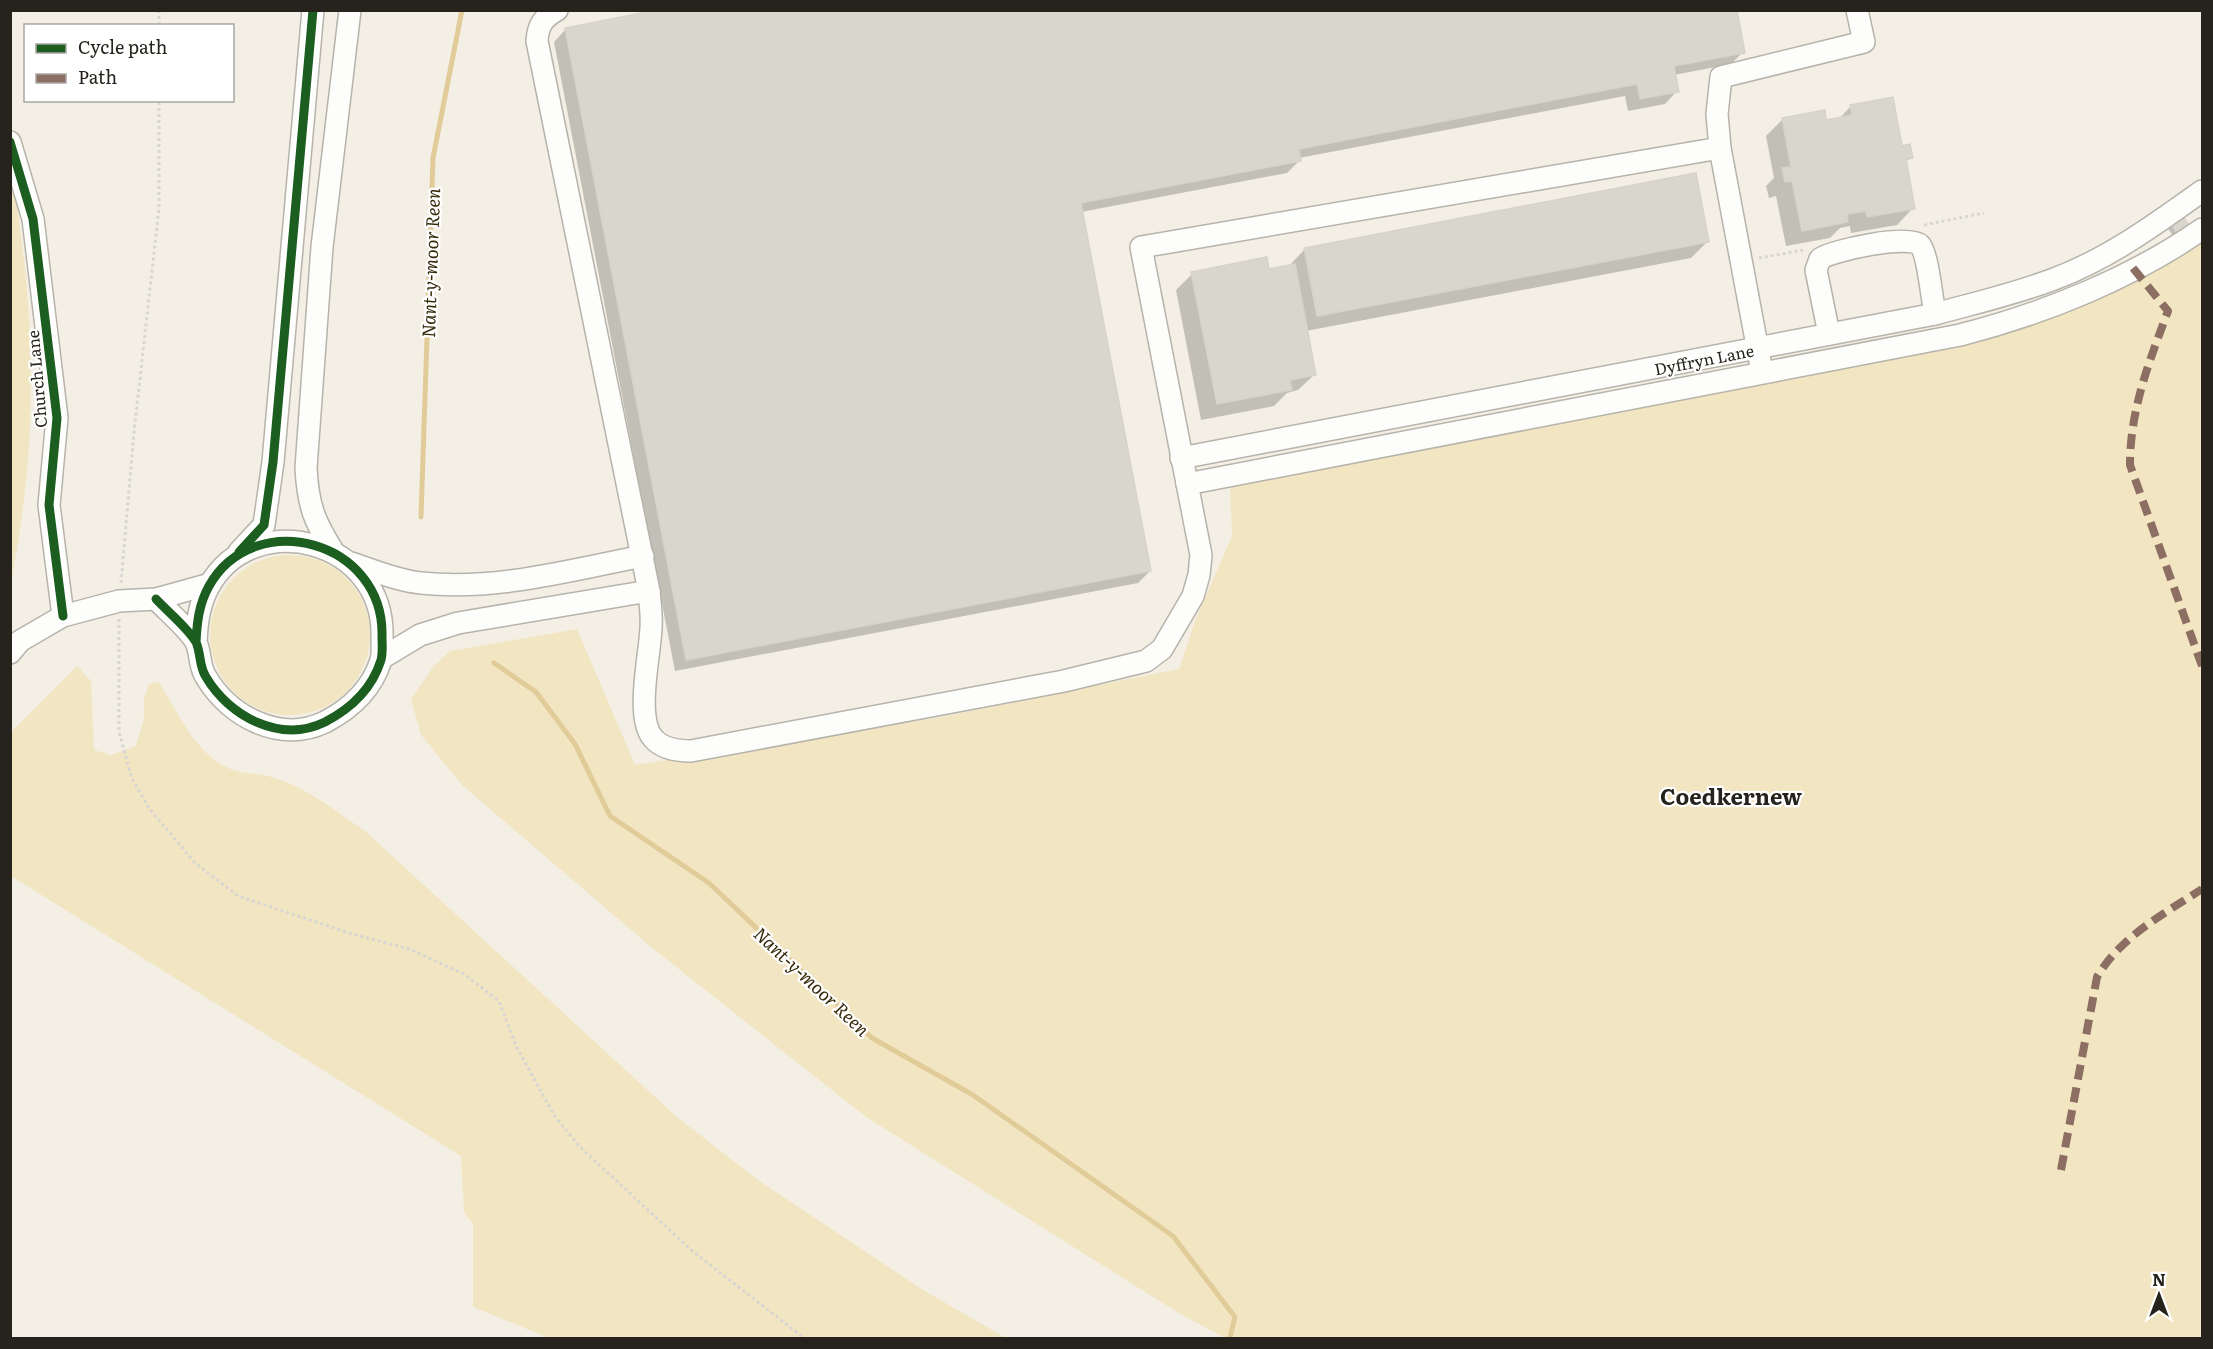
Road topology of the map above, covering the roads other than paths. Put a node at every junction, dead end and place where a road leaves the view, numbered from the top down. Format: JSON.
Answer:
{"nodes":[{"id":1,"x":313,"y":10,"type":"edge"},
{"id":2,"x":350,"y":10,"type":"edge"},
{"id":3,"x":557,"y":10,"type":"edge"},
{"id":4,"x":1857,"y":10,"type":"edge"},
{"id":5,"x":10,"y":142,"type":"edge"},
{"id":6,"x":1720,"y":148,"type":"junction"},
{"id":7,"x":2202,"y":191,"type":"edge"},
{"id":8,"x":2202,"y":229,"type":"edge"},
{"id":9,"x":2119,"y":248,"type":"junction"},
{"id":10,"x":2133,"y":268,"type":"junction"},
{"id":11,"x":1935,"y":314,"type":"junction"},
{"id":12,"x":1829,"y":334,"type":"junction"},
{"id":13,"x":1758,"y":349,"type":"junction"},
{"id":14,"x":1762,"y":372,"type":"junction"},
{"id":15,"x":1181,"y":458,"type":"junction"},
{"id":16,"x":1187,"y":484,"type":"junction"},
{"id":17,"x":333,"y":551,"type":"junction"},
{"id":18,"x":643,"y":556,"type":"junction"},
{"id":19,"x":229,"y":563,"type":"junction"},
{"id":20,"x":351,"y":563,"type":"junction"},
{"id":21,"x":210,"y":584,"type":"junction"},
{"id":22,"x":649,"y":591,"type":"junction"},
{"id":23,"x":156,"y":599,"type":"junction"},
{"id":24,"x":63,"y":616,"type":"junction"},
{"id":25,"x":195,"y":642,"type":"junction"},
{"id":26,"x":10,"y":653,"type":"edge"},
{"id":27,"x":381,"y":658,"type":"junction"}],
"edges":[{"from":1,"to":19,"type":"street"},
{"from":2,"to":17,"type":"street"},
{"from":3,"to":18,"type":"street"},
{"from":4,"to":6,"type":"street"},
{"from":5,"to":24,"type":"street","name":"Church Lane"},
{"from":6,"to":13,"type":"street"},
{"from":6,"to":15,"type":"street"},
{"from":7,"to":9,"type":"street","name":"Dyffryn Lane"},
{"from":8,"to":10,"type":"street","name":"Dyffryn Lane"},
{"from":9,"to":10,"type":"street"},
{"from":9,"to":11,"type":"street","name":"Dyffryn Lane"},
{"from":10,"to":14,"type":"street","name":"Dyffryn Lane"},
{"from":11,"to":12,"type":"street","name":"Dyffryn Lane"},
{"from":11,"to":12,"type":"street"},
{"from":12,"to":13,"type":"street","name":"Dyffryn Lane"},
{"from":13,"to":14,"type":"street"},
{"from":13,"to":15,"type":"street","name":"Dyffryn Lane"},
{"from":14,"to":16,"type":"street","name":"Dyffryn Lane"},
{"from":15,"to":16,"type":"street"},
{"from":16,"to":22,"type":"street"},
{"from":17,"to":19,"type":"street"},
{"from":17,"to":20,"type":"street"},
{"from":18,"to":20,"type":"street"},
{"from":18,"to":22,"type":"street"},
{"from":19,"to":21,"type":"street"},
{"from":20,"to":27,"type":"street"},
{"from":21,"to":23,"type":"street"},
{"from":21,"to":25,"type":"street"},
{"from":22,"to":27,"type":"street"},
{"from":23,"to":24,"type":"street"},
{"from":23,"to":25,"type":"street"},
{"from":24,"to":26,"type":"street"},
{"from":25,"to":27,"type":"street"}]}
